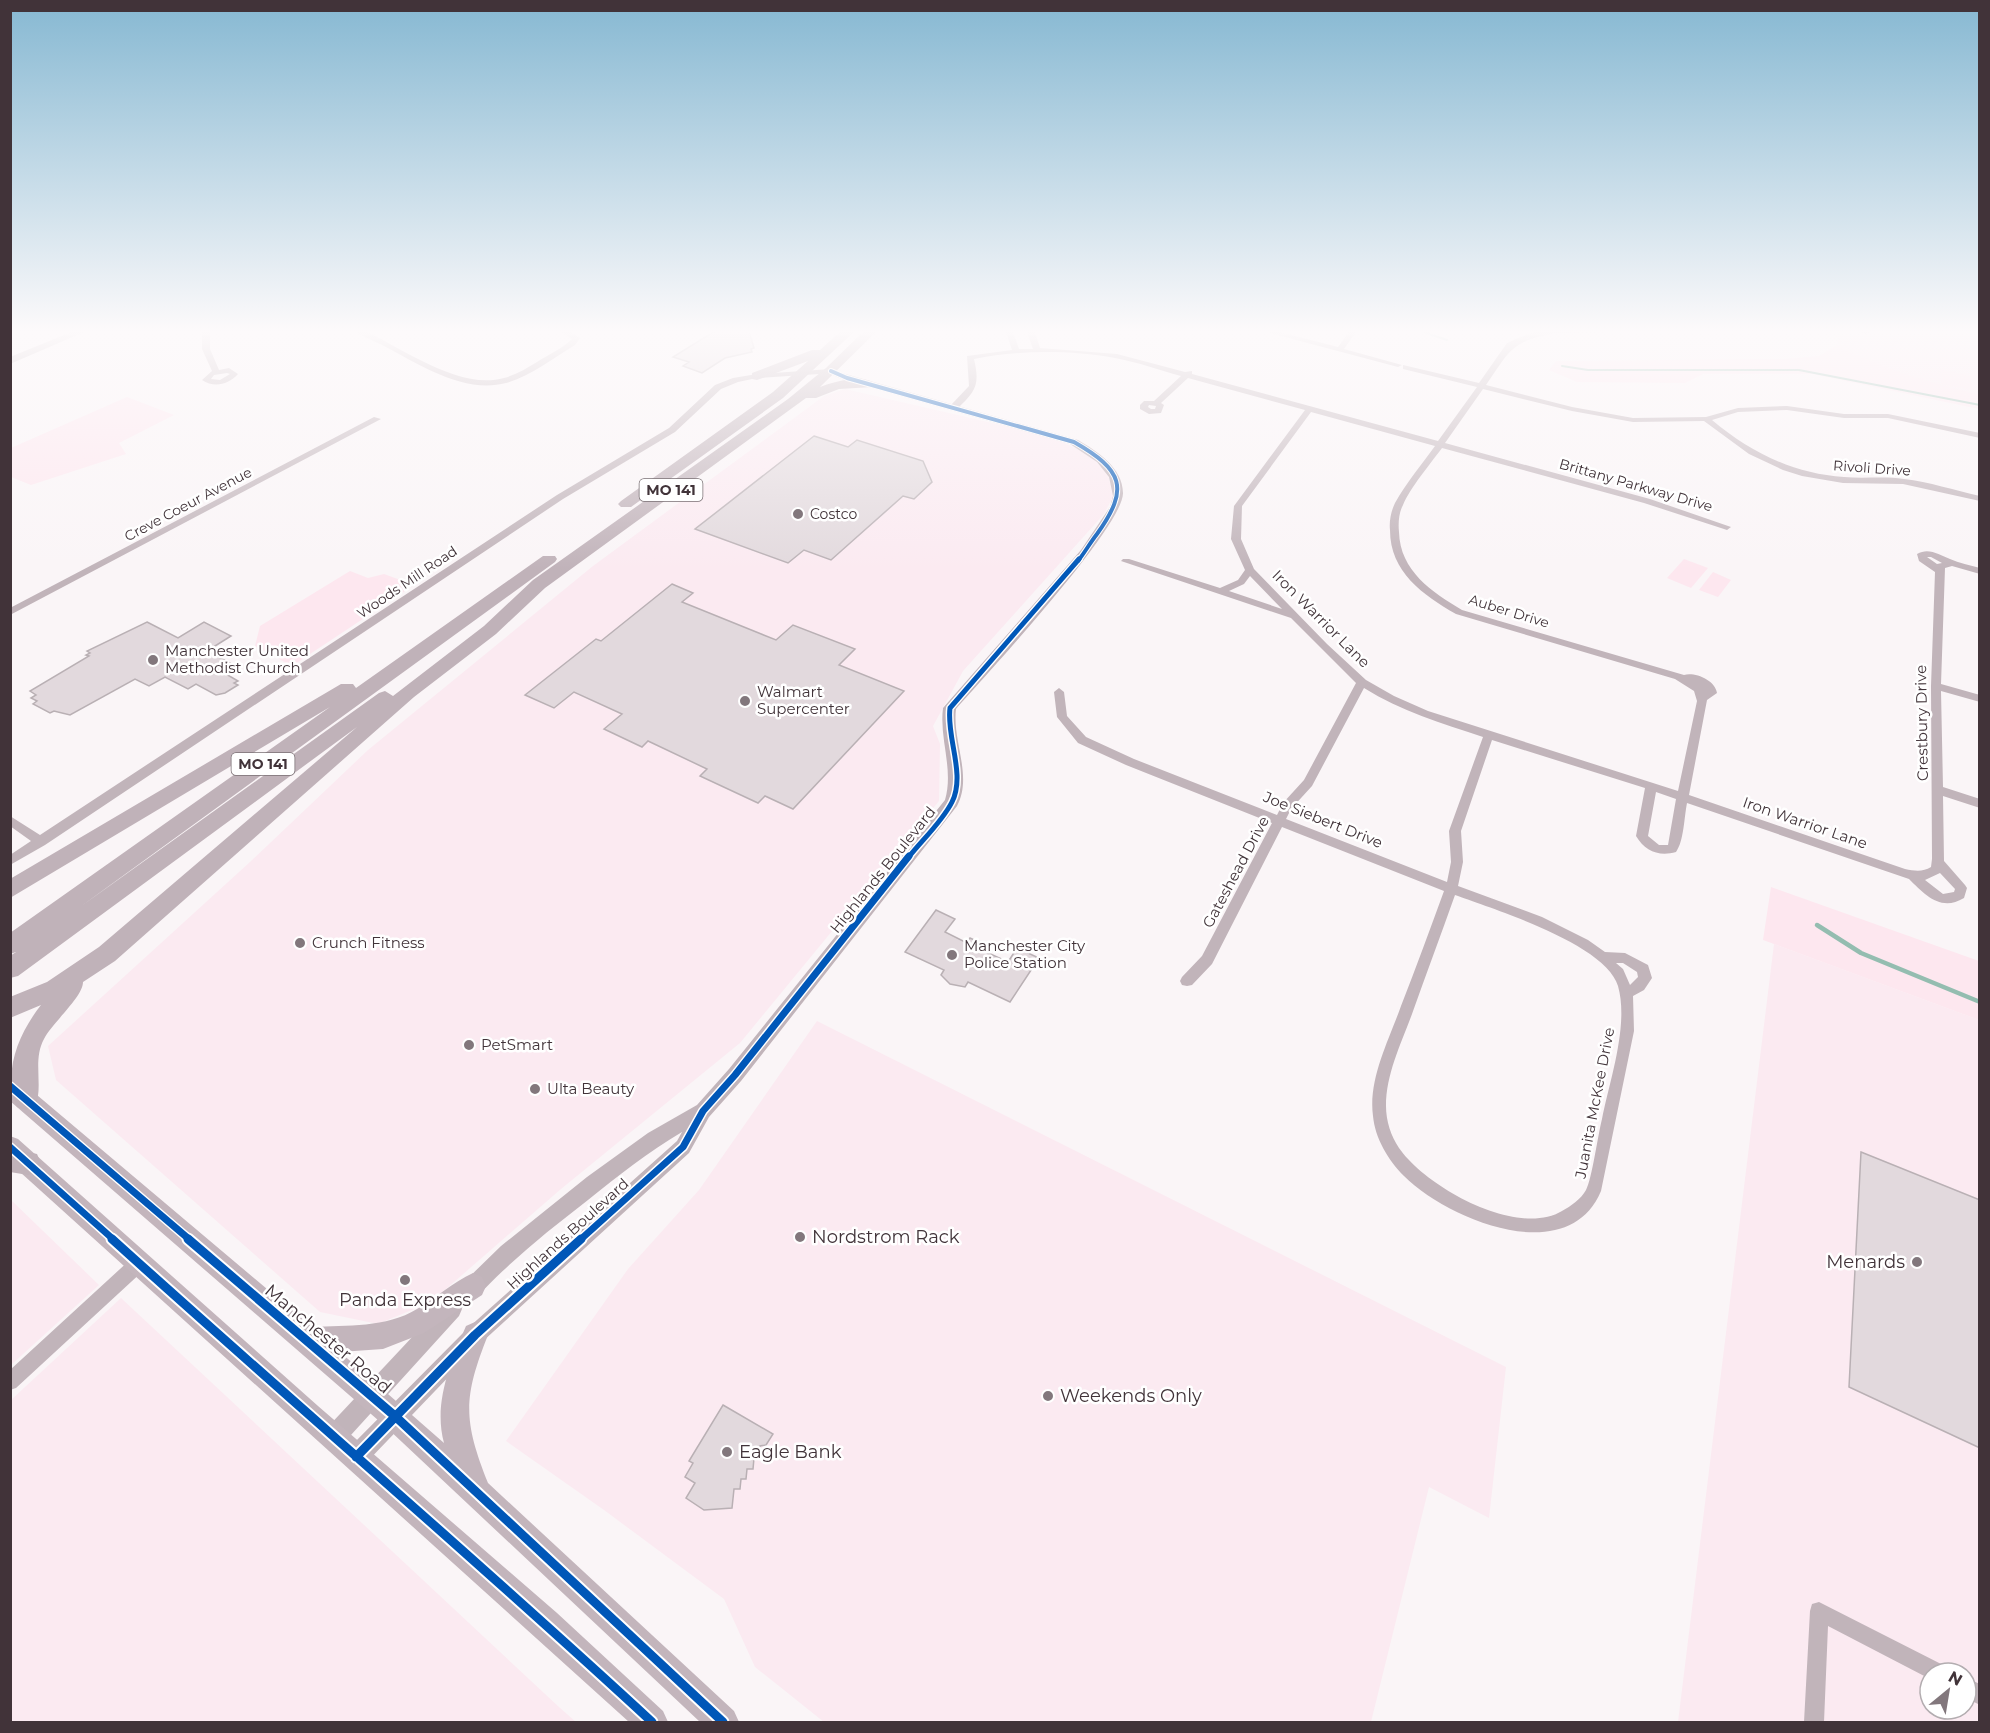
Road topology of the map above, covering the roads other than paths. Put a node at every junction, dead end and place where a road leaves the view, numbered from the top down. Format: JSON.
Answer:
{"nodes":[{"id":1,"x":695,"y":410,"type":"edge"},
{"id":2,"x":758,"y":410,"type":"edge"},
{"id":3,"x":783,"y":410,"type":"edge"},
{"id":4,"x":975,"y":410,"type":"edge"},
{"id":5,"x":1309,"y":410,"type":"edge"},
{"id":6,"x":1317,"y":410,"type":"edge"},
{"id":7,"x":1465,"y":410,"type":"edge"},
{"id":8,"x":1577,"y":410,"type":"edge"},
{"id":9,"x":1740,"y":410,"type":"edge"},
{"id":10,"x":1800,"y":410,"type":"edge"},
{"id":11,"x":377,"y":419,"type":"dead end"},
{"id":12,"x":1706,"y":419,"type":"junction"},
{"id":13,"x":1980,"y":436,"type":"edge"},
{"id":14,"x":1442,"y":445,"type":"junction"},
{"id":15,"x":1980,"y":499,"type":"edge"},
{"id":16,"x":1727,"y":527,"type":"dead end"},
{"id":17,"x":1126,"y":561,"type":"dead end"},
{"id":18,"x":1250,"y":570,"type":"junction"},
{"id":19,"x":1980,"y":571,"type":"edge"},
{"id":20,"x":1220,"y":592,"type":"junction"},
{"id":21,"x":506,"y":601,"type":"junction"},
{"id":22,"x":10,"y":612,"type":"edge"},
{"id":23,"x":1295,"y":616,"type":"junction"},
{"id":24,"x":1362,"y":682,"type":"junction"},
{"id":25,"x":1936,"y":686,"type":"junction"},
{"id":26,"x":1059,"y":692,"type":"dead end"},
{"id":27,"x":1980,"y":699,"type":"edge"},
{"id":28,"x":1489,"y":734,"type":"junction"},
{"id":29,"x":1651,"y":786,"type":"junction"},
{"id":30,"x":1938,"y":790,"type":"junction"},
{"id":31,"x":1683,"y":798,"type":"junction"},
{"id":32,"x":1980,"y":804,"type":"edge"},
{"id":33,"x":10,"y":819,"type":"edge"},
{"id":34,"x":1280,"y":821,"type":"junction"},
{"id":35,"x":41,"y":842,"type":"junction"},
{"id":36,"x":10,"y":861,"type":"edge"},
{"id":37,"x":1935,"y":868,"type":"junction"},
{"id":38,"x":46,"y":871,"type":"junction"},
{"id":39,"x":1915,"y":876,"type":"junction"},
{"id":40,"x":1451,"y":889,"type":"junction"},
{"id":41,"x":10,"y":890,"type":"edge"},
{"id":42,"x":10,"y":901,"type":"edge"},
{"id":43,"x":26,"y":942,"type":"edge"},
{"id":44,"x":1600,"y":957,"type":"junction"},
{"id":45,"x":10,"y":969,"type":"edge"},
{"id":46,"x":81,"y":973,"type":"junction"},
{"id":47,"x":1620,"y":975,"type":"joint"},
{"id":48,"x":1187,"y":981,"type":"dead end"},
{"id":49,"x":1624,"y":993,"type":"junction"},
{"id":50,"x":10,"y":1008,"type":"edge"},
{"id":51,"x":18,"y":1093,"type":"edge"},
{"id":52,"x":703,"y":1110,"type":"junction"},
{"id":53,"x":16,"y":1157,"type":"edge"},
{"id":54,"x":138,"y":1264,"type":"junction"},
{"id":55,"x":473,"y":1286,"type":"junction"},
{"id":56,"x":475,"y":1335,"type":"junction"},
{"id":57,"x":306,"y":1341,"type":"junction"},
{"id":58,"x":10,"y":1382,"type":"edge"},
{"id":59,"x":372,"y":1396,"type":"junction"},
{"id":60,"x":396,"y":1417,"type":"junction"},
{"id":61,"x":345,"y":1448,"type":"junction"},
{"id":62,"x":476,"y":1489,"type":"junction"},
{"id":63,"x":1918,"y":1663,"type":"edge"},
{"id":64,"x":652,"y":1722,"type":"edge"},
{"id":65,"x":723,"y":1722,"type":"edge"},
{"id":66,"x":1814,"y":1722,"type":"edge"}],
"edges":[{"from":1,"to":35,"type":"street","name":"Woods Mill Road"},
{"from":2,"to":21,"type":"highway","number":"MO 141"},
{"from":3,"to":21,"type":"highway","number":"MO 141"},
{"from":4,"to":52,"type":"street","name":"Highlands Boulevard"},
{"from":5,"to":18,"type":"street","name":"Iron Warrior Lane"},
{"from":6,"to":14,"type":"street","name":"Brittany Parkway Drive"},
{"from":7,"to":14,"type":"street","name":"Auber Drive"},
{"from":8,"to":12,"type":"street"},
{"from":9,"to":12,"type":"street"},
{"from":10,"to":13,"type":"street"},
{"from":11,"to":22,"type":"street","name":"Creve Coeur Avenue"},
{"from":12,"to":15,"type":"street","name":"Rivoli Drive"},
{"from":14,"to":16,"type":"street","name":"Brittany Parkway Drive"},
{"from":14,"to":31,"type":"street","name":"Auber Drive"},
{"from":17,"to":20,"type":"street"},
{"from":18,"to":20,"type":"street"},
{"from":18,"to":23,"type":"street","name":"Iron Warrior Lane"},
{"from":19,"to":25,"type":"street","name":"Crestbury Drive"},
{"from":20,"to":23,"type":"street"},
{"from":21,"to":38,"type":"highway"},
{"from":21,"to":43,"type":"highway","number":"MO 141"},
{"from":21,"to":46,"type":"highway"},
{"from":23,"to":24,"type":"street","name":"Iron Warrior Lane"},
{"from":24,"to":28,"type":"street","name":"Iron Warrior Lane"},
{"from":24,"to":34,"type":"street","name":"Gateshead Drive"},
{"from":25,"to":27,"type":"street"},
{"from":25,"to":30,"type":"street","name":"Crestbury Drive"},
{"from":26,"to":34,"type":"street","name":"Joe Siebert Drive"},
{"from":28,"to":29,"type":"street","name":"Iron Warrior Lane"},
{"from":28,"to":40,"type":"street","name":"Juanita McKee Drive"},
{"from":29,"to":31,"type":"street","name":"Iron Warrior Lane"},
{"from":29,"to":31,"type":"street"},
{"from":30,"to":32,"type":"street"},
{"from":30,"to":37,"type":"street","name":"Crestbury Drive"},
{"from":31,"to":39,"type":"street","name":"Iron Warrior Lane"},
{"from":33,"to":35,"type":"street"},
{"from":34,"to":40,"type":"street","name":"Joe Siebert Drive"},
{"from":34,"to":48,"type":"street","name":"Gateshead Drive"},
{"from":35,"to":36,"type":"street","name":"Woods Mill Road"},
{"from":37,"to":39,"type":"street"},
{"from":37,"to":39,"type":"street"},
{"from":38,"to":41,"type":"highway"},
{"from":38,"to":42,"type":"highway"},
{"from":40,"to":44,"type":"street","name":"Joe Siebert Drive"},
{"from":40,"to":49,"type":"street","name":"Juanita McKee Drive"},
{"from":43,"to":45,"type":"highway","number":"MO 141"},
{"from":44,"to":47,"type":"street","name":"Joe Siebert Drive"},
{"from":44,"to":49,"type":"street","name":"Joe Siebert Drive"},
{"from":46,"to":50,"type":"highway"},
{"from":46,"to":51,"type":"highway"},
{"from":47,"to":49,"type":"street","name":"Juanita McKee Drive"},
{"from":51,"to":57,"type":"main road","name":"Manchester Road"},
{"from":52,"to":55,"type":"street","name":"Highlands Boulevard"},
{"from":52,"to":56,"type":"street","name":"Highlands Boulevard"},
{"from":53,"to":54,"type":"main road"},
{"from":54,"to":58,"type":"street"},
{"from":54,"to":61,"type":"main road"},
{"from":55,"to":57,"type":"main road"},
{"from":55,"to":59,"type":"street","name":"Highlands Boulevard"},
{"from":56,"to":60,"type":"street","name":"Highlands Boulevard"},
{"from":56,"to":62,"type":"main road"},
{"from":57,"to":59,"type":"main road","name":"Manchester Road"},
{"from":59,"to":60,"type":"main road","name":"Manchester Road"},
{"from":59,"to":61,"type":"street","name":"Highlands Boulevard"},
{"from":60,"to":61,"type":"street","name":"Highlands Boulevard"},
{"from":60,"to":62,"type":"main road","name":"Manchester Road"},
{"from":61,"to":64,"type":"main road"},
{"from":62,"to":65,"type":"main road","name":"Manchester Road"},
{"from":63,"to":66,"type":"street"}]}
